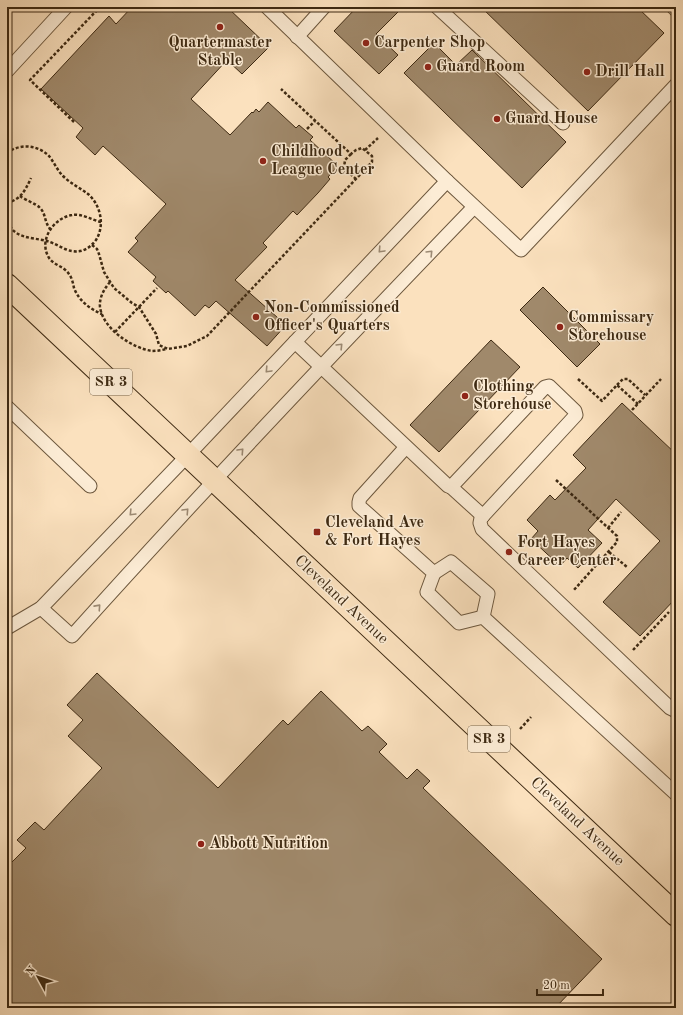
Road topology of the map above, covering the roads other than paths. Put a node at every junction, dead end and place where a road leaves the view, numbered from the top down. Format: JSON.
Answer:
{"nodes":[{"id":1,"x":66,"y":7,"type":"edge"},
{"id":2,"x":267,"y":7,"type":"edge"},
{"id":3,"x":324,"y":7,"type":"edge"},
{"id":4,"x":438,"y":7,"type":"edge"},
{"id":5,"x":673,"y":7,"type":"edge"},
{"id":6,"x":676,"y":10,"type":"edge"},
{"id":7,"x":297,"y":37,"type":"junction"},
{"id":8,"x":7,"y":71,"type":"edge"},
{"id":9,"x":676,"y":85,"type":"edge"},
{"id":10,"x":563,"y":123,"type":"dead end"},
{"id":11,"x":447,"y":181,"type":"junction"},
{"id":12,"x":474,"y":206,"type":"junction"},
{"id":13,"x":7,"y":285,"type":"edge"},
{"id":14,"x":295,"y":342,"type":"junction"},
{"id":15,"x":321,"y":366,"type":"junction"},
{"id":16,"x":7,"y":408,"type":"edge"},
{"id":17,"x":406,"y":448,"type":"junction"},
{"id":18,"x":188,"y":455,"type":"junction"},
{"id":19,"x":215,"y":480,"type":"junction"},
{"id":20,"x":90,"y":486,"type":"dead end"},
{"id":21,"x":451,"y":486,"type":"junction"},
{"id":22,"x":483,"y":516,"type":"junction"},
{"id":23,"x":434,"y":573,"type":"junction"},
{"id":24,"x":41,"y":608,"type":"junction"},
{"id":25,"x":483,"y":617,"type":"junction"},
{"id":26,"x":7,"y":628,"type":"edge"},
{"id":27,"x":676,"y":710,"type":"edge"},
{"id":28,"x":676,"y":794,"type":"edge"},
{"id":29,"x":676,"y":915,"type":"edge"}],
"edges":[{"from":1,"to":8,"type":"lane"},
{"from":2,"to":7,"type":"lane"},
{"from":3,"to":7,"type":"lane"},
{"from":4,"to":10,"type":"lane"},
{"from":5,"to":6,"type":"lane"},
{"from":7,"to":11,"type":"lane"},
{"from":9,"to":12,"type":"lane"},
{"from":11,"to":12,"type":"lane"},
{"from":11,"to":14,"type":"lane","one_way":true},
{"from":15,"to":12,"type":"lane","one_way":true},
{"from":13,"to":18,"type":"main road","name":"Cleveland Avenue","number":"SR 3"},
{"from":14,"to":15,"type":"lane"},
{"from":14,"to":18,"type":"lane","one_way":true},
{"from":15,"to":17,"type":"lane"},
{"from":19,"to":15,"type":"lane","one_way":true},
{"from":16,"to":20,"type":"lane"},
{"from":17,"to":21,"type":"lane"},
{"from":17,"to":23,"type":"lane"},
{"from":18,"to":19,"type":"main road","name":"Cleveland Avenue","number":"SR 3"},
{"from":18,"to":24,"type":"lane","one_way":true},
{"from":24,"to":19,"type":"lane","one_way":true},
{"from":19,"to":29,"type":"main road","name":"Cleveland Avenue","number":"SR 3"},
{"from":21,"to":22,"type":"lane"},
{"from":21,"to":22,"type":"lane"},
{"from":22,"to":27,"type":"lane"},
{"from":23,"to":25,"type":"lane"},
{"from":23,"to":25,"type":"lane"},
{"from":24,"to":26,"type":"lane"},
{"from":25,"to":28,"type":"lane"}]}
